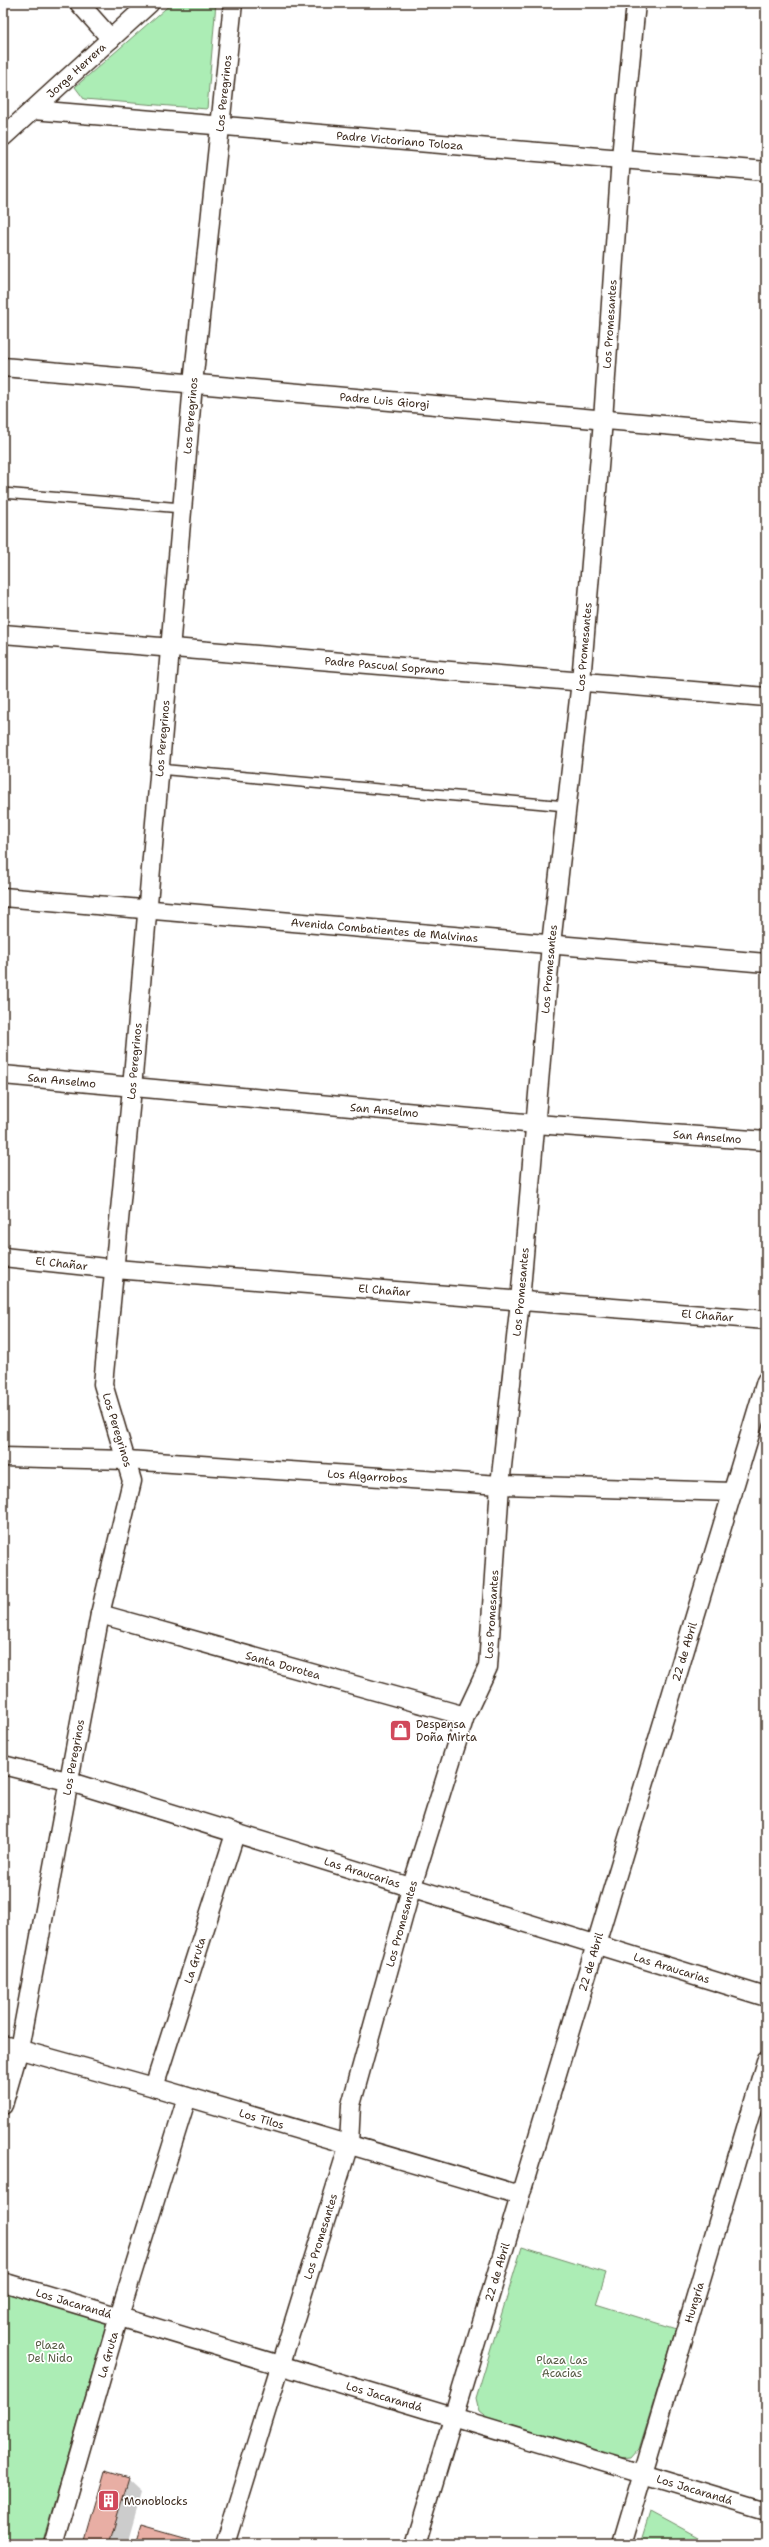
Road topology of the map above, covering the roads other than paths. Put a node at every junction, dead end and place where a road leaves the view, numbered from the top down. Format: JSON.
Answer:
{"nodes":[{"id":1,"x":79,"y":3,"type":"edge"},
{"id":2,"x":150,"y":3,"type":"edge"},
{"id":3,"x":232,"y":3,"type":"edge"},
{"id":4,"x":636,"y":3,"type":"edge"},
{"id":5,"x":111,"y":39,"type":"junction"},
{"id":6,"x":33,"y":110,"type":"junction"},
{"id":7,"x":221,"y":124,"type":"junction"},
{"id":8,"x":3,"y":137,"type":"edge"},
{"id":9,"x":621,"y":157,"type":"junction"},
{"id":10,"x":766,"y":171,"type":"edge"},
{"id":11,"x":3,"y":367,"type":"edge"},
{"id":12,"x":193,"y":384,"type":"junction"},
{"id":13,"x":603,"y":420,"type":"junction"},
{"id":14,"x":766,"y":434,"type":"edge"},
{"id":15,"x":3,"y":493,"type":"edge"},
{"id":16,"x":182,"y":508,"type":"junction"},
{"id":17,"x":3,"y":634,"type":"edge"},
{"id":18,"x":169,"y":647,"type":"junction"},
{"id":19,"x":581,"y":682,"type":"junction"},
{"id":20,"x":766,"y":697,"type":"edge"},
{"id":21,"x":158,"y":769,"type":"junction"},
{"id":22,"x":566,"y":806,"type":"junction"},
{"id":23,"x":3,"y":897,"type":"edge"},
{"id":24,"x":146,"y":909,"type":"junction"},
{"id":25,"x":551,"y":944,"type":"junction"},
{"id":26,"x":766,"y":963,"type":"edge"},
{"id":27,"x":3,"y":1075,"type":"edge"},
{"id":28,"x":132,"y":1088,"type":"junction"},
{"id":29,"x":536,"y":1124,"type":"junction"},
{"id":30,"x":766,"y":1141,"type":"edge"},
{"id":31,"x":3,"y":1258,"type":"edge"},
{"id":32,"x":115,"y":1269,"type":"junction"},
{"id":33,"x":520,"y":1301,"type":"junction"},
{"id":34,"x":766,"y":1320,"type":"edge"},
{"id":35,"x":766,"y":1381,"type":"edge"},
{"id":36,"x":759,"y":1432,"type":"edge"},
{"id":37,"x":3,"y":1457,"type":"edge"},
{"id":38,"x":127,"y":1460,"type":"junction"},
{"id":39,"x":500,"y":1485,"type":"junction"},
{"id":40,"x":733,"y":1492,"type":"junction"},
{"id":41,"x":100,"y":1614,"type":"junction"},
{"id":42,"x":465,"y":1716,"type":"junction"},
{"id":43,"x":3,"y":1765,"type":"edge"},
{"id":44,"x":68,"y":1781,"type":"junction"},
{"id":45,"x":234,"y":1834,"type":"junction"},
{"id":46,"x":412,"y":1889,"type":"junction"},
{"id":47,"x":596,"y":1945,"type":"junction"},
{"id":48,"x":766,"y":1997,"type":"edge"},
{"id":49,"x":11,"y":2047,"type":"edge"},
{"id":50,"x":766,"y":2061,"type":"edge"},
{"id":51,"x":154,"y":2087,"type":"junction"},
{"id":52,"x":187,"y":2097,"type":"junction"},
{"id":53,"x":3,"y":2105,"type":"edge"},
{"id":54,"x":349,"y":2144,"type":"junction"},
{"id":55,"x":520,"y":2196,"type":"junction"},
{"id":56,"x":3,"y":2282,"type":"edge"},
{"id":57,"x":119,"y":2316,"type":"junction"},
{"id":58,"x":282,"y":2365,"type":"junction"},
{"id":59,"x":453,"y":2418,"type":"junction"},
{"id":60,"x":642,"y":2474,"type":"junction"},
{"id":61,"x":766,"y":2511,"type":"edge"},
{"id":62,"x":53,"y":2544,"type":"edge"},
{"id":63,"x":225,"y":2544,"type":"edge"},
{"id":64,"x":415,"y":2544,"type":"edge"},
{"id":65,"x":622,"y":2544,"type":"edge"}],
"edges":[{"from":1,"to":5,"type":"street"},
{"from":2,"to":5,"type":"street","name":"Jorge Herrera"},
{"from":3,"to":7,"type":"street","name":"Los Peregrinos"},
{"from":4,"to":9,"type":"street","name":"Los Promesantes"},
{"from":5,"to":6,"type":"street","name":"Jorge Herrera"},
{"from":6,"to":7,"type":"street","name":"Padre Victoriano Toloza"},
{"from":6,"to":8,"type":"street","name":"Jorge Herrera"},
{"from":7,"to":9,"type":"street","name":"Padre Victoriano Toloza"},
{"from":7,"to":12,"type":"street","name":"Los Peregrinos"},
{"from":9,"to":10,"type":"street","name":"Padre Victoriano Toloza"},
{"from":9,"to":13,"type":"street","name":"Los Promesantes"},
{"from":11,"to":12,"type":"street","name":"Padre Luis Giorgi"},
{"from":12,"to":13,"type":"street","name":"Padre Luis Giorgi"},
{"from":12,"to":16,"type":"street","name":"Los Peregrinos"},
{"from":13,"to":14,"type":"street","name":"Padre Luis Giorgi"},
{"from":13,"to":19,"type":"street","name":"Los Promesantes"},
{"from":15,"to":16,"type":"lane"},
{"from":16,"to":18,"type":"street","name":"Los Peregrinos"},
{"from":17,"to":18,"type":"street","name":"Padre Pascual Soprano"},
{"from":18,"to":19,"type":"street","name":"Padre Pascual Soprano"},
{"from":18,"to":21,"type":"street","name":"Los Peregrinos"},
{"from":19,"to":20,"type":"street","name":"Padre Pascual Soprano"},
{"from":19,"to":22,"type":"street","name":"Los Promesantes"},
{"from":21,"to":22,"type":"lane"},
{"from":21,"to":24,"type":"street","name":"Los Peregrinos"},
{"from":22,"to":25,"type":"street","name":"Los Promesantes"},
{"from":23,"to":24,"type":"street","name":"Avenida Combatientes de Malvinas"},
{"from":24,"to":25,"type":"street","name":"Avenida Combatientes de Malvinas"},
{"from":24,"to":28,"type":"street","name":"Los Peregrinos"},
{"from":25,"to":26,"type":"street","name":"Avenida Combatientes de Malvinas"},
{"from":25,"to":29,"type":"street","name":"Los Promesantes"},
{"from":27,"to":28,"type":"street","name":"San Anselmo"},
{"from":28,"to":29,"type":"street","name":"San Anselmo"},
{"from":28,"to":32,"type":"street","name":"Los Peregrinos"},
{"from":29,"to":30,"type":"street","name":"San Anselmo"},
{"from":29,"to":33,"type":"street","name":"Los Promesantes"},
{"from":31,"to":32,"type":"street","name":"El Chañar"},
{"from":32,"to":33,"type":"street","name":"El Chañar"},
{"from":32,"to":38,"type":"street","name":"Los Peregrinos"},
{"from":33,"to":34,"type":"street","name":"El Chañar"},
{"from":33,"to":39,"type":"street","name":"Los Promesantes"},
{"from":35,"to":36,"type":"street","name":"22 de Abril"},
{"from":36,"to":40,"type":"street","name":"22 de Abril"},
{"from":37,"to":38,"type":"street","name":"Los Algarrobos"},
{"from":38,"to":39,"type":"street","name":"Los Algarrobos"},
{"from":38,"to":41,"type":"street","name":"Los Peregrinos"},
{"from":39,"to":40,"type":"street","name":"Los Algarrobos"},
{"from":39,"to":42,"type":"street","name":"Los Promesantes"},
{"from":40,"to":47,"type":"street","name":"22 de Abril"},
{"from":41,"to":42,"type":"street","name":"Santa Dorotea"},
{"from":41,"to":44,"type":"street","name":"Los Peregrinos"},
{"from":42,"to":46,"type":"street","name":"Los Promesantes"},
{"from":43,"to":44,"type":"street","name":"Las Araucarias"},
{"from":44,"to":45,"type":"street","name":"Las Araucarias"},
{"from":44,"to":49,"type":"street","name":"Los Peregrinos"},
{"from":45,"to":46,"type":"street","name":"Las Araucarias"},
{"from":45,"to":51,"type":"street","name":"La Gruta"},
{"from":46,"to":47,"type":"street","name":"Las Araucarias"},
{"from":46,"to":54,"type":"street","name":"Los Promesantes"},
{"from":47,"to":48,"type":"street","name":"Las Araucarias"},
{"from":47,"to":55,"type":"street","name":"22 de Abril"},
{"from":49,"to":51,"type":"street","name":"Los Tilos"},
{"from":49,"to":53,"type":"street","name":"Los Peregrinos"},
{"from":50,"to":60,"type":"street","name":"Hungría"},
{"from":51,"to":52,"type":"street","name":"Los Tilos"},
{"from":52,"to":54,"type":"street","name":"Los Tilos"},
{"from":52,"to":57,"type":"street","name":"La Gruta"},
{"from":54,"to":55,"type":"street","name":"Los Tilos"},
{"from":54,"to":58,"type":"street","name":"Los Promesantes"},
{"from":55,"to":59,"type":"street","name":"22 de Abril"},
{"from":56,"to":57,"type":"street","name":"Los Jacarandá"},
{"from":57,"to":58,"type":"street","name":"Los Jacarandá"},
{"from":57,"to":62,"type":"street","name":"La Gruta"},
{"from":58,"to":59,"type":"street","name":"Los Jacarandá"},
{"from":58,"to":63,"type":"street","name":"Los Promesantes"},
{"from":59,"to":60,"type":"street","name":"Los Jacarandá"},
{"from":59,"to":64,"type":"street","name":"22 de Abril"},
{"from":60,"to":61,"type":"street","name":"Los Jacarandá"},
{"from":60,"to":65,"type":"street","name":"Hungría"}]}
